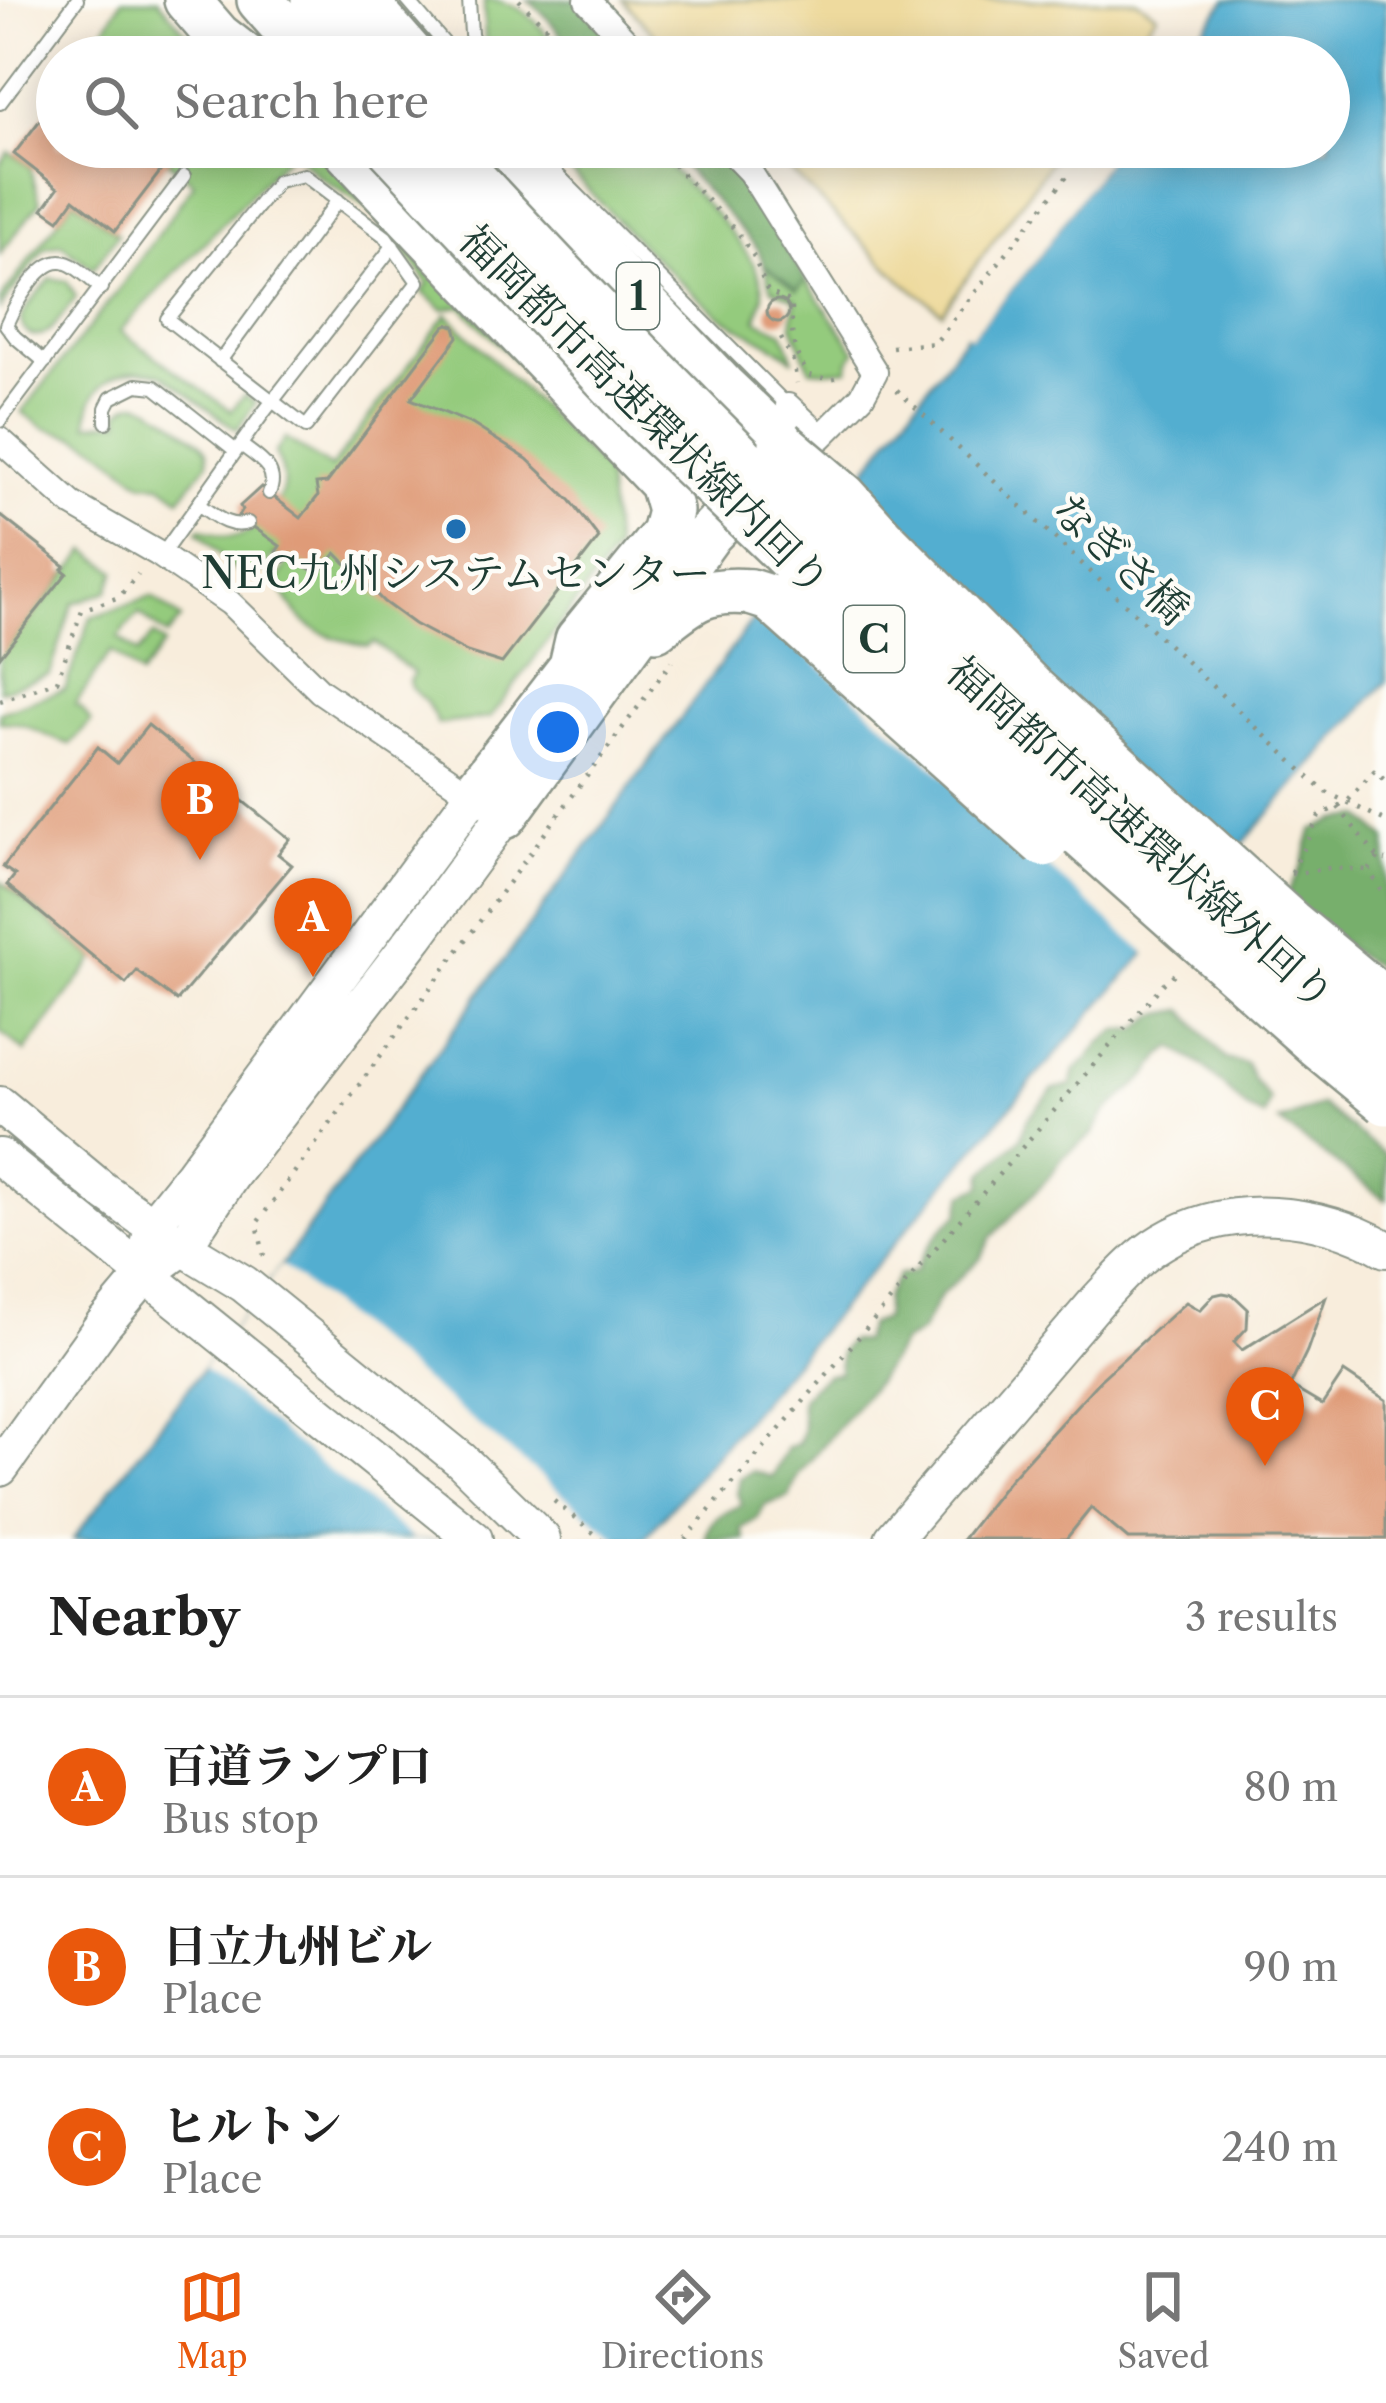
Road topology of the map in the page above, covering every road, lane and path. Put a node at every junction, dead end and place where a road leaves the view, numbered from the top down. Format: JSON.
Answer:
{"nodes":[{"id":1,"x":77,"y":0,"type":"edge"},
{"id":2,"x":187,"y":0,"type":"edge"},
{"id":3,"x":210,"y":0,"type":"edge"},
{"id":4,"x":260,"y":0,"type":"edge"},
{"id":5,"x":314,"y":0,"type":"edge"},
{"id":6,"x":363,"y":0,"type":"edge"},
{"id":7,"x":407,"y":0,"type":"edge"},
{"id":8,"x":469,"y":0,"type":"edge"},
{"id":9,"x":520,"y":0,"type":"edge"},
{"id":10,"x":587,"y":0,"type":"edge"},
{"id":11,"x":50,"y":36,"type":"edge"},
{"id":12,"x":218,"y":36,"type":"edge"},
{"id":13,"x":242,"y":36,"type":"edge"},
{"id":14,"x":292,"y":36,"type":"edge"},
{"id":15,"x":346,"y":36,"type":"edge"},
{"id":16,"x":395,"y":36,"type":"edge"},
{"id":17,"x":438,"y":36,"type":"edge"},
{"id":18,"x":472,"y":36,"type":"edge"},
{"id":19,"x":554,"y":36,"type":"edge"},
{"id":20,"x":621,"y":36,"type":"edge"},
{"id":21,"x":36,"y":55,"type":"edge"},
{"id":22,"x":0,"y":103,"type":"edge"},
{"id":23,"x":363,"y":168,"type":"edge"},
{"id":24,"x":409,"y":168,"type":"edge"},
{"id":25,"x":465,"y":168,"type":"edge"},
{"id":26,"x":517,"y":168,"type":"edge"},
{"id":27,"x":551,"y":168,"type":"edge"},
{"id":28,"x":677,"y":168,"type":"edge"},
{"id":29,"x":746,"y":168,"type":"edge"},
{"id":30,"x":1070,"y":174,"type":"dead end"},
{"id":31,"x":184,"y":176,"type":"dead end"},
{"id":32,"x":338,"y":200,"type":"junction"},
{"id":33,"x":393,"y":246,"type":"junction"},
{"id":34,"x":101,"y":288,"type":"junction"},
{"id":35,"x":781,"y":338,"type":"dead end"},
{"id":36,"x":220,"y":361,"type":"junction"},
{"id":37,"x":45,"y":362,"type":"junction"},
{"id":38,"x":797,"y":374,"type":"dead end"},
{"id":39,"x":872,"y":379,"type":"junction"},
{"id":40,"x":272,"y":402,"type":"junction"},
{"id":41,"x":0,"y":421,"type":"edge"},
{"id":42,"x":106,"y":422,"type":"dead end"},
{"id":43,"x":785,"y":424,"type":"junction"},
{"id":44,"x":0,"y":440,"type":"edge"},
{"id":45,"x":239,"y":448,"type":"junction"},
{"id":46,"x":269,"y":493,"type":"dead end"},
{"id":47,"x":199,"y":505,"type":"junction"},
{"id":48,"x":248,"y":523,"type":"dead end"},
{"id":49,"x":161,"y":556,"type":"junction"},
{"id":50,"x":138,"y":574,"type":"dead end"},
{"id":51,"x":634,"y":637,"type":"junction"},
{"id":52,"x":679,"y":651,"type":"dead end"},
{"id":53,"x":572,"y":666,"type":"junction"},
{"id":54,"x":0,"y":701,"type":"edge"},
{"id":55,"x":1386,"y":781,"type":"edge"},
{"id":56,"x":1347,"y":802,"type":"junction"},
{"id":57,"x":489,"y":805,"type":"junction"},
{"id":58,"x":1338,"y":806,"type":"junction"},
{"id":59,"x":1386,"y":821,"type":"edge"},
{"id":60,"x":1382,"y":859,"type":"edge"},
{"id":61,"x":1369,"y":870,"type":"junction"},
{"id":62,"x":1386,"y":891,"type":"edge"},
{"id":63,"x":1317,"y":945,"type":"junction"},
{"id":64,"x":1182,"y":968,"type":"dead end"},
{"id":65,"x":1386,"y":987,"type":"edge"},
{"id":66,"x":1386,"y":1002,"type":"edge"},
{"id":67,"x":1386,"y":1052,"type":"edge"},
{"id":68,"x":1386,"y":1102,"type":"edge"},
{"id":69,"x":0,"y":1105,"type":"edge"},
{"id":70,"x":1386,"y":1132,"type":"edge"},
{"id":71,"x":0,"y":1157,"type":"edge"},
{"id":72,"x":153,"y":1224,"type":"junction"},
{"id":73,"x":183,"y":1247,"type":"junction"},
{"id":74,"x":1386,"y":1249,"type":"edge"},
{"id":75,"x":146,"y":1274,"type":"junction"},
{"id":76,"x":255,"y":1278,"type":"junction"},
{"id":77,"x":0,"y":1468,"type":"edge"},
{"id":78,"x":474,"y":1539,"type":"edge"},
{"id":79,"x":542,"y":1539,"type":"edge"},
{"id":80,"x":685,"y":1539,"type":"edge"},
{"id":81,"x":893,"y":1539,"type":"edge"}],
"edges":[{"from":1,"to":11,"type":"lane"},
{"from":2,"to":12,"type":"highway"},
{"from":3,"to":13,"type":"highway"},
{"from":4,"to":14,"type":"highway"},
{"from":5,"to":15,"type":"highway"},
{"from":6,"to":16,"type":"highway"},
{"from":7,"to":17,"type":"lane"},
{"from":8,"to":18,"type":"lane"},
{"from":9,"to":19,"type":"path"},
{"from":10,"to":20,"type":"street"},
{"from":21,"to":22,"type":"lane"},
{"from":23,"to":53,"type":"highway"},
{"from":24,"to":68,"type":"highway","name":"福岡都市高速環状線内回り","number":"C","bridge":true},
{"from":25,"to":67,"type":"highway","name":"福岡都市高速環状線外回り","number":"1","bridge":true},
{"from":26,"to":43,"type":"highway","number":"1"},
{"from":27,"to":43,"type":"lane"},
{"from":28,"to":39,"type":"path"},
{"from":29,"to":39,"type":"street"},
{"from":30,"to":39,"type":"path"},
{"from":31,"to":34,"type":"lane"},
{"from":32,"to":33,"type":"lane"},
{"from":32,"to":36,"type":"lane"},
{"from":32,"to":36,"type":"lane"},
{"from":33,"to":40,"type":"lane"},
{"from":33,"to":40,"type":"lane"},
{"from":34,"to":37,"type":"lane"},
{"from":34,"to":37,"type":"lane"},
{"from":35,"to":38,"type":"path"},
{"from":36,"to":40,"type":"lane"},
{"from":37,"to":41,"type":"lane"},
{"from":39,"to":43,"type":"street"},
{"from":39,"to":56,"type":"path","name":"なぎさ橋"},
{"from":40,"to":45,"type":"lane"},
{"from":42,"to":45,"type":"lane"},
{"from":43,"to":51,"type":"highway"},
{"from":43,"to":53,"type":"highway"},
{"from":43,"to":63,"type":"highway","bridge":true},
{"from":44,"to":49,"type":"street"},
{"from":45,"to":46,"type":"lane"},
{"from":45,"to":47,"type":"lane"},
{"from":47,"to":48,"type":"lane"},
{"from":47,"to":49,"type":"lane"},
{"from":49,"to":57,"type":"street"},
{"from":50,"to":54,"type":"path"},
{"from":51,"to":57,"type":"highway"},
{"from":51,"to":70,"type":"highway","bridge":true},
{"from":52,"to":76,"type":"path"},
{"from":53,"to":57,"type":"highway"},
{"from":55,"to":56,"type":"path"},
{"from":56,"to":58,"type":"path"},
{"from":56,"to":59,"type":"path","name":"なぎさ橋"},
{"from":57,"to":72,"type":"street"},
{"from":57,"to":73,"type":"street"},
{"from":58,"to":60,"type":"path"},
{"from":58,"to":61,"type":"path"},
{"from":60,"to":61,"type":"path"},
{"from":61,"to":62,"type":"path"},
{"from":63,"to":65,"type":"highway","bridge":true},
{"from":63,"to":66,"type":"highway","bridge":true},
{"from":64,"to":80,"type":"path"},
{"from":69,"to":72,"type":"street"},
{"from":71,"to":75,"type":"street"},
{"from":72,"to":73,"type":"street"},
{"from":72,"to":75,"type":"street"},
{"from":73,"to":75,"type":"street"},
{"from":73,"to":76,"type":"street"},
{"from":74,"to":81,"type":"street"},
{"from":75,"to":77,"type":"street"},
{"from":75,"to":78,"type":"street"},
{"from":76,"to":79,"type":"street"}]}
